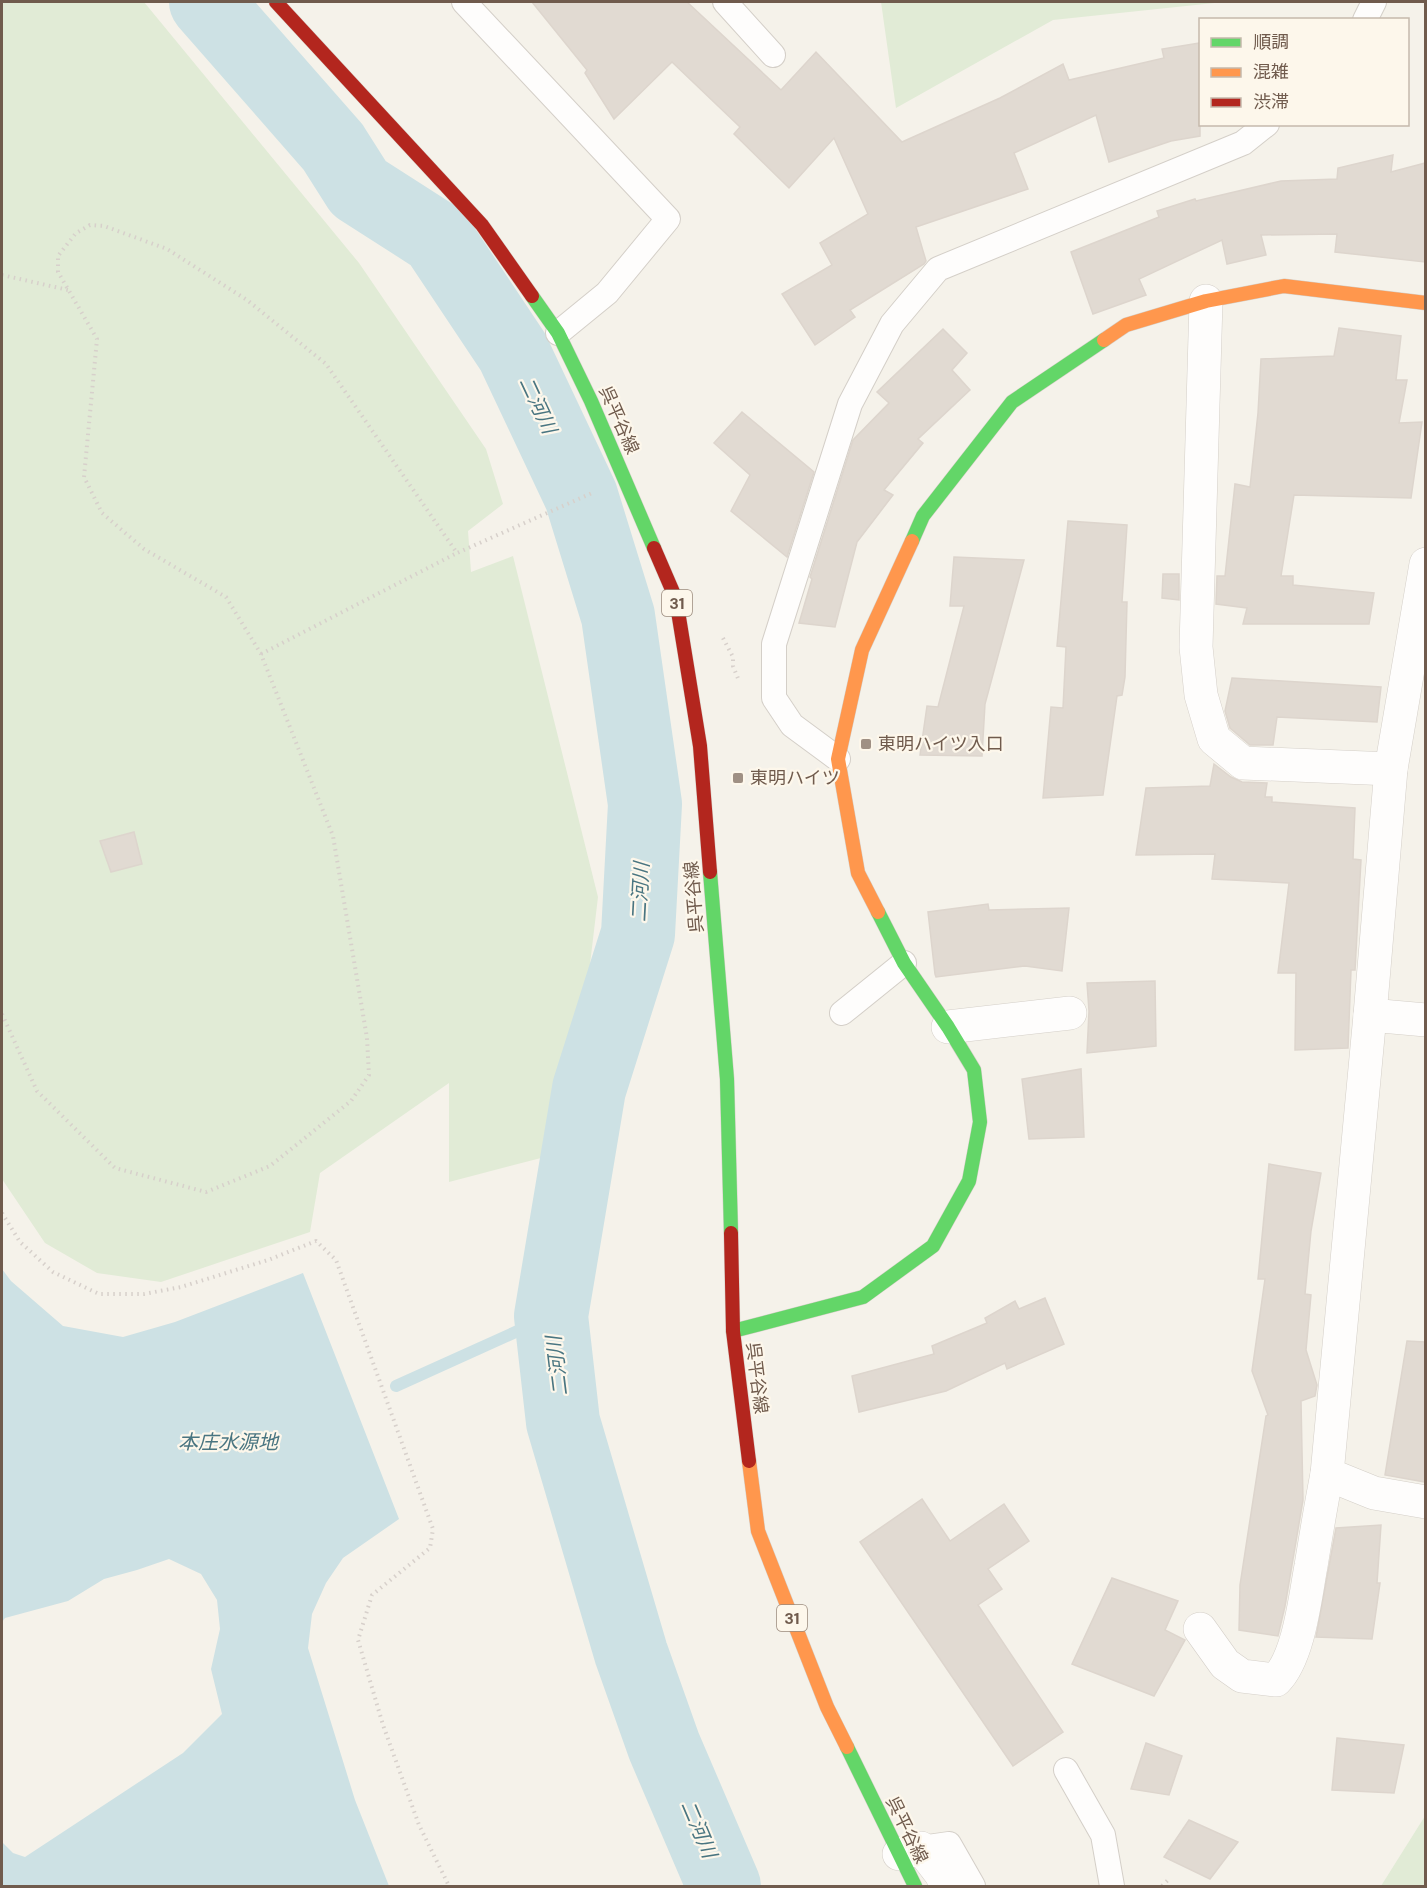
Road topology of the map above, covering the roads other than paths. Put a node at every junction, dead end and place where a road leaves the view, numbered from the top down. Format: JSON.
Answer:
{"nodes":[{"id":1,"x":276,"y":2,"type":"edge"},
{"id":2,"x":464,"y":2,"type":"edge"},
{"id":3,"x":725,"y":2,"type":"edge"},
{"id":4,"x":1374,"y":2,"type":"edge"},
{"id":5,"x":1366,"y":18,"type":"edge"},
{"id":6,"x":773,"y":55,"type":"dead end"},
{"id":7,"x":1264,"y":126,"type":"edge"},
{"id":8,"x":1206,"y":301,"type":"junction"},
{"id":9,"x":1425,"y":303,"type":"edge"},
{"id":10,"x":558,"y":333,"type":"junction"},
{"id":11,"x":1425,"y":564,"type":"edge"},
{"id":12,"x":838,"y":759,"type":"junction"},
{"id":13,"x":1391,"y":769,"type":"junction"},
{"id":14,"x":904,"y":963,"type":"junction"},
{"id":15,"x":842,"y":1013,"type":"dead end"},
{"id":16,"x":1070,"y":1013,"type":"dead end"},
{"id":17,"x":1370,"y":1015,"type":"junction"},
{"id":18,"x":1425,"y":1020,"type":"edge"},
{"id":19,"x":948,"y":1028,"type":"junction"},
{"id":20,"x":733,"y":1332,"type":"junction"},
{"id":21,"x":1327,"y":1474,"type":"junction"},
{"id":22,"x":1425,"y":1502,"type":"edge"},
{"id":23,"x":1200,"y":1629,"type":"dead end"},
{"id":24,"x":1066,"y":1770,"type":"dead end"},
{"id":25,"x":910,"y":1851,"type":"junction"},
{"id":26,"x":915,"y":1887,"type":"edge"},
{"id":27,"x":947,"y":1887,"type":"edge"},
{"id":28,"x":973,"y":1887,"type":"edge"},
{"id":29,"x":1113,"y":1887,"type":"edge"}],
"edges":[{"from":1,"to":10,"type":"main road","name":"呉平谷線","number":"31"},
{"from":2,"to":10,"type":"lane"},
{"from":3,"to":6,"type":"lane"},
{"from":4,"to":5,"type":"lane"},
{"from":7,"to":12,"type":"lane"},
{"from":8,"to":9,"type":"main road"},
{"from":8,"to":12,"type":"main road"},
{"from":8,"to":13,"type":"street"},
{"from":10,"to":20,"type":"main road","name":"呉平谷線","number":"31"},
{"from":11,"to":13,"type":"street"},
{"from":12,"to":14,"type":"main road"},
{"from":13,"to":17,"type":"street"},
{"from":14,"to":15,"type":"lane"},
{"from":14,"to":19,"type":"main road"},
{"from":16,"to":19,"type":"street"},
{"from":17,"to":18,"type":"street"},
{"from":17,"to":21,"type":"street"},
{"from":19,"to":20,"type":"main road"},
{"from":20,"to":25,"type":"main road","name":"呉平谷線","number":"31"},
{"from":21,"to":22,"type":"street"},
{"from":21,"to":23,"type":"street"},
{"from":24,"to":29,"type":"lane"},
{"from":25,"to":26,"type":"main road","name":"呉平谷線","number":"31"},
{"from":25,"to":27,"type":"street"},
{"from":25,"to":28,"type":"lane"}]}
